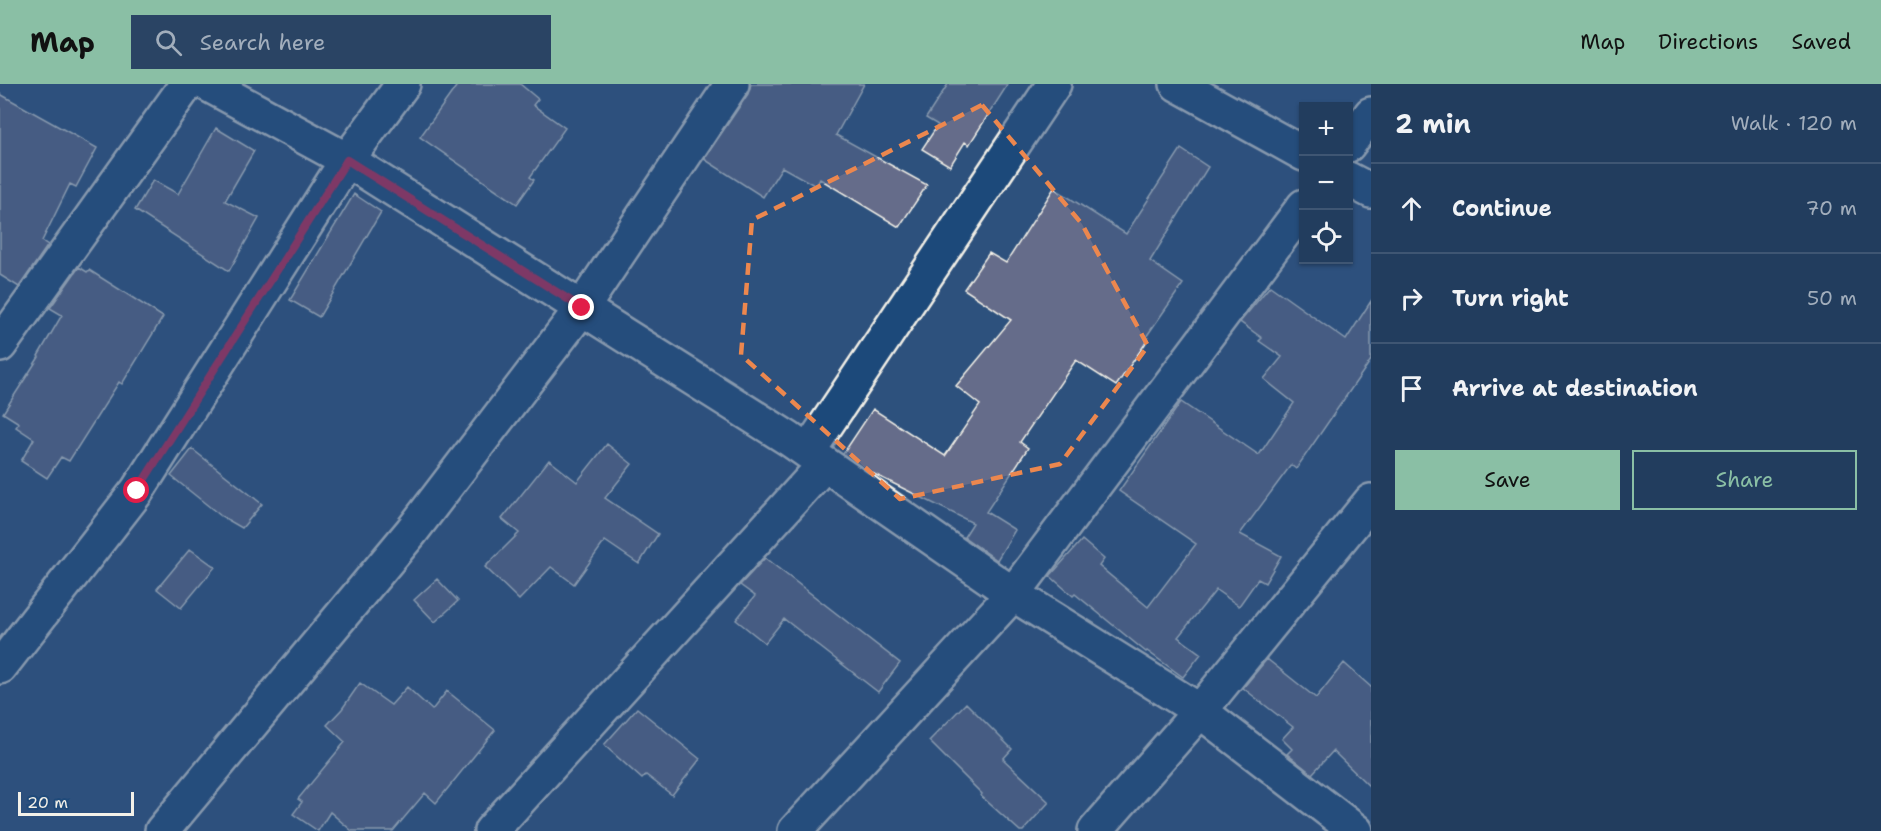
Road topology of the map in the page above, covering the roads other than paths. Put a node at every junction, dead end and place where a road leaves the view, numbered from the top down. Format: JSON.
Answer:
{"nodes":[{"id":1,"x":187,"y":84,"type":"edge"},
{"id":2,"x":207,"y":84,"type":"edge"},
{"id":3,"x":403,"y":84,"type":"edge"},
{"id":4,"x":732,"y":84,"type":"edge"},
{"id":5,"x":1054,"y":84,"type":"edge"},
{"id":6,"x":1178,"y":84,"type":"edge"},
{"id":7,"x":1371,"y":114,"type":"edge"},
{"id":8,"x":1353,"y":138,"type":"edge"},
{"id":9,"x":1299,"y":151,"type":"edge"},
{"id":10,"x":347,"y":160,"type":"junction"},
{"id":11,"x":1353,"y":182,"type":"edge"},
{"id":12,"x":1371,"y":191,"type":"edge"},
{"id":13,"x":1301,"y":210,"type":"edge"},
{"id":14,"x":582,"y":308,"type":"junction"},
{"id":15,"x":0,"y":345,"type":"edge"},
{"id":16,"x":817,"y":458,"type":"junction"},
{"id":17,"x":1371,"y":501,"type":"edge"},
{"id":18,"x":1013,"y":594,"type":"junction"},
{"id":19,"x":0,"y":667,"type":"edge"},
{"id":20,"x":1200,"y":711,"type":"junction"},
{"id":21,"x":162,"y":831,"type":"edge"},
{"id":22,"x":491,"y":831,"type":"edge"},
{"id":23,"x":795,"y":831,"type":"edge"},
{"id":24,"x":1095,"y":831,"type":"edge"},
{"id":25,"x":1356,"y":831,"type":"edge"}],
"edges":[{"from":1,"to":15,"type":"street"},
{"from":2,"to":10,"type":"street"},
{"from":3,"to":10,"type":"street"},
{"from":4,"to":14,"type":"street"},
{"from":5,"to":16,"type":"street"},
{"from":6,"to":9,"type":"street"},
{"from":7,"to":8,"type":"street"},
{"from":10,"to":14,"type":"street"},
{"from":10,"to":19,"type":"street"},
{"from":11,"to":12,"type":"street"},
{"from":13,"to":18,"type":"street"},
{"from":14,"to":16,"type":"street"},
{"from":14,"to":21,"type":"street"},
{"from":16,"to":18,"type":"street"},
{"from":16,"to":22,"type":"street"},
{"from":17,"to":20,"type":"street"},
{"from":18,"to":20,"type":"street"},
{"from":18,"to":23,"type":"street"},
{"from":20,"to":24,"type":"street"},
{"from":20,"to":25,"type":"street"}]}
